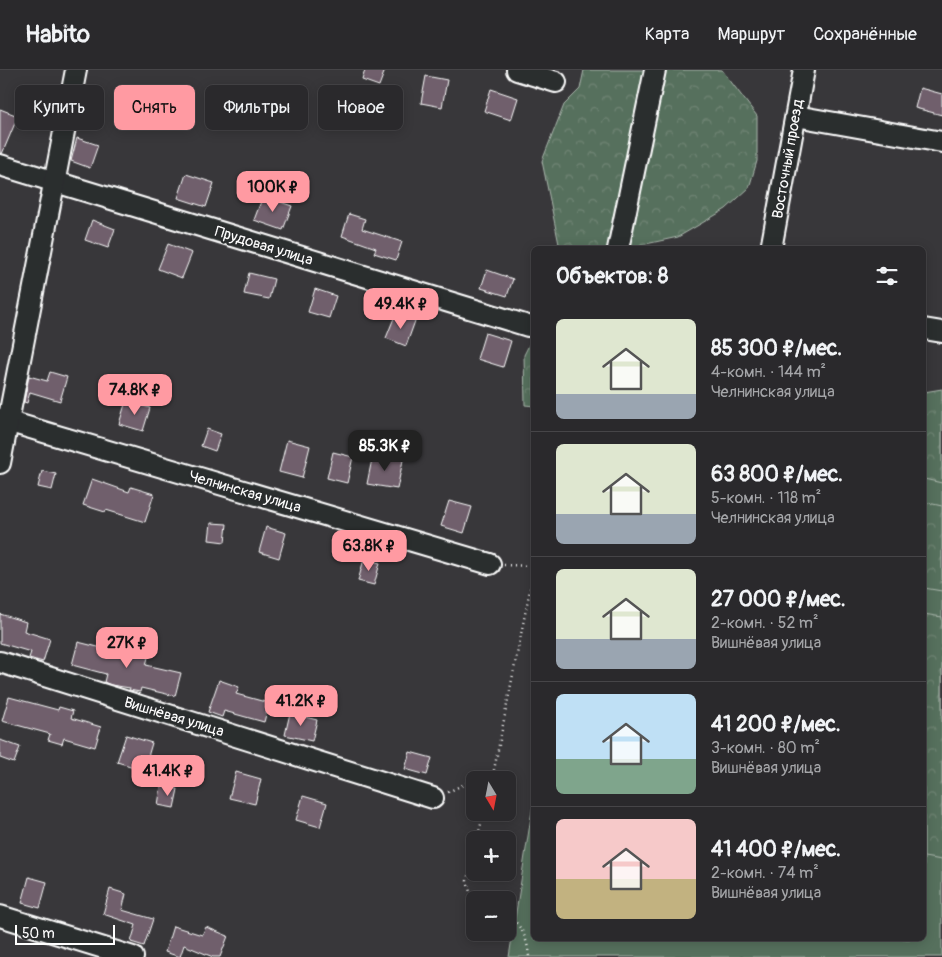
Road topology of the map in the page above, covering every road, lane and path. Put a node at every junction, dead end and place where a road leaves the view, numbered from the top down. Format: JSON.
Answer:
{"nodes":[{"id":1,"x":76,"y":70,"type":"edge"},
{"id":2,"x":517,"y":70,"type":"edge"},
{"id":3,"x":655,"y":70,"type":"edge"},
{"id":4,"x":804,"y":70,"type":"edge"},
{"id":5,"x":556,"y":82,"type":"dead end"},
{"id":6,"x":796,"y":116,"type":"junction"},
{"id":7,"x":942,"y":142,"type":"edge"},
{"id":8,"x":0,"y":165,"type":"edge"},
{"id":9,"x":55,"y":182,"type":"junction"},
{"id":10,"x":619,"y":246,"type":"edge"},
{"id":11,"x":772,"y":246,"type":"edge"},
{"id":12,"x":528,"y":326,"type":"dead end"},
{"id":13,"x":926,"y":329,"type":"edge"},
{"id":14,"x":942,"y":332,"type":"edge"},
{"id":15,"x":4,"y":420,"type":"edge"},
{"id":16,"x":0,"y":463,"type":"edge"},
{"id":17,"x":490,"y":564,"type":"joint"},
{"id":18,"x":531,"y":567,"type":"edge"},
{"id":19,"x":531,"y":582,"type":"edge"},
{"id":20,"x":0,"y":662,"type":"edge"},
{"id":21,"x":494,"y":771,"type":"edge"},
{"id":22,"x":466,"y":784,"type":"edge"},
{"id":23,"x":433,"y":798,"type":"joint"},
{"id":24,"x":0,"y":916,"type":"edge"},
{"id":25,"x":516,"y":924,"type":"edge"},
{"id":26,"x":133,"y":957,"type":"edge"},
{"id":27,"x":529,"y":957,"type":"edge"}],
"edges":[{"from":1,"to":9,"type":"street"},
{"from":2,"to":5,"type":"street"},
{"from":3,"to":10,"type":"street"},
{"from":4,"to":6,"type":"street","name":"Восточный проезд"},
{"from":6,"to":7,"type":"street"},
{"from":6,"to":11,"type":"street","name":"Восточный проезд"},
{"from":8,"to":9,"type":"street","name":"Прудовая улица"},
{"from":9,"to":12,"type":"street","name":"Прудовая улица"},
{"from":9,"to":15,"type":"street"},
{"from":13,"to":14,"type":"street"},
{"from":15,"to":16,"type":"street"},
{"from":15,"to":17,"type":"street","name":"Челнинская улица"},
{"from":17,"to":18,"type":"path"},
{"from":19,"to":21,"type":"path"},
{"from":20,"to":23,"type":"street","name":"Вишнёвая улица"},
{"from":22,"to":23,"type":"path"},
{"from":24,"to":26,"type":"street"},
{"from":25,"to":27,"type":"path"}]}
